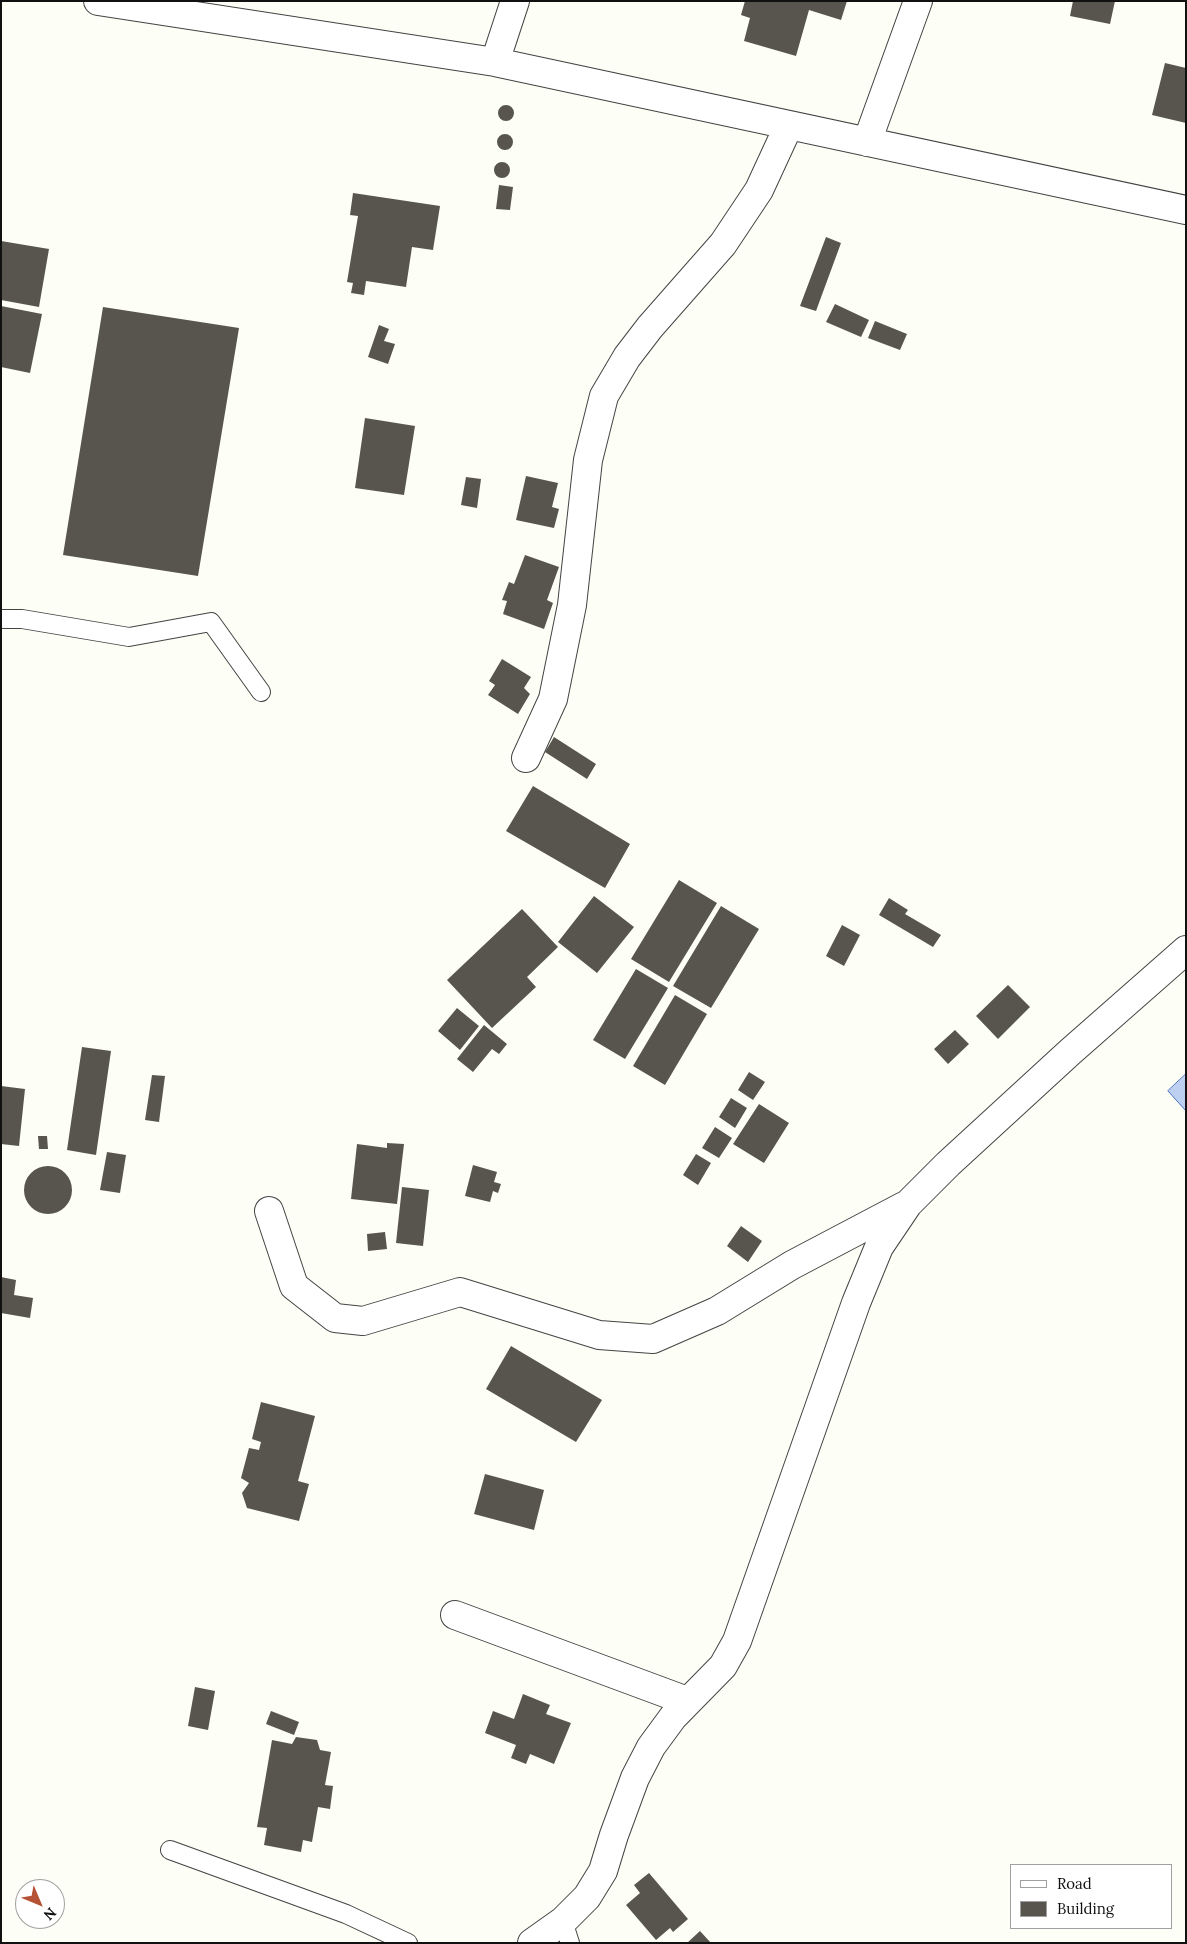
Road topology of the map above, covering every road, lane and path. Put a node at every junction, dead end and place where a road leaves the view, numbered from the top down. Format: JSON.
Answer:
{"nodes":[{"id":1,"x":98,"y":1,"type":"edge"},
{"id":2,"x":515,"y":1,"type":"edge"},
{"id":3,"x":918,"y":1,"type":"edge"},
{"id":4,"x":198,"y":8,"type":"edge"},
{"id":5,"x":495,"y":62,"type":"junction"},
{"id":6,"x":789,"y":126,"type":"junction"},
{"id":7,"x":867,"y":142,"type":"junction"},
{"id":8,"x":1186,"y":210,"type":"edge"},
{"id":9,"x":1,"y":619,"type":"edge"},
{"id":10,"x":261,"y":692,"type":"dead end"},
{"id":11,"x":526,"y":758,"type":"dead end"},
{"id":12,"x":1186,"y":950,"type":"edge"},
{"id":13,"x":908,"y":1204,"type":"junction"},
{"id":14,"x":269,"y":1211,"type":"dead end"},
{"id":15,"x":455,"y":1615,"type":"dead end"},
{"id":16,"x":687,"y":1701,"type":"junction"},
{"id":17,"x":170,"y":1850,"type":"dead end"},
{"id":18,"x":567,"y":1932,"type":"edge"},
{"id":19,"x":408,"y":1943,"type":"edge"},
{"id":20,"x":532,"y":1943,"type":"edge"}],
"edges":[{"from":1,"to":4,"type":"street"},
{"from":2,"to":5,"type":"street"},
{"from":3,"to":7,"type":"street"},
{"from":4,"to":5,"type":"street"},
{"from":5,"to":6,"type":"street"},
{"from":6,"to":7,"type":"street"},
{"from":6,"to":11,"type":"street"},
{"from":7,"to":8,"type":"street"},
{"from":9,"to":10,"type":"lane"},
{"from":12,"to":13,"type":"street"},
{"from":13,"to":14,"type":"street"},
{"from":13,"to":16,"type":"street"},
{"from":15,"to":16,"type":"street"},
{"from":16,"to":18,"type":"street"},
{"from":17,"to":19,"type":"lane"},
{"from":18,"to":20,"type":"street"}]}
